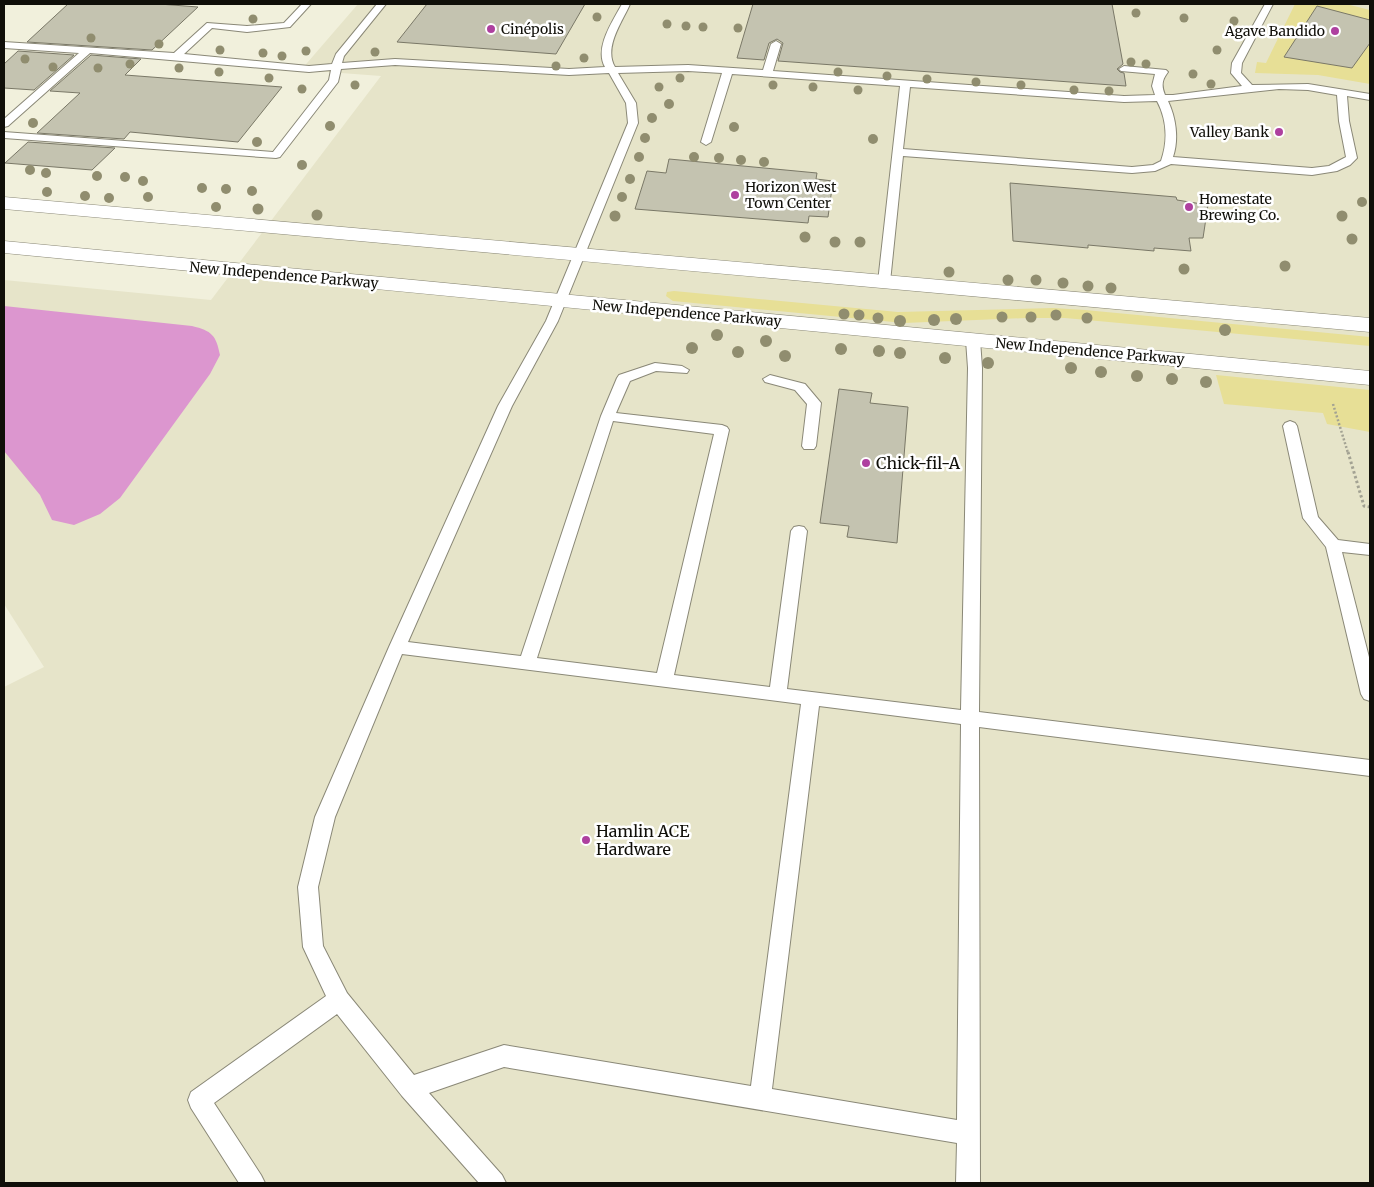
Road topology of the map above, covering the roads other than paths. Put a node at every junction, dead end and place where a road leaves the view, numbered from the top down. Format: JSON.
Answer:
{"nodes":[{"id":1,"x":306,"y":4,"type":"edge"},
{"id":2,"x":382,"y":4,"type":"edge"},
{"id":3,"x":626,"y":4,"type":"edge"},
{"id":4,"x":1269,"y":4,"type":"edge"},
{"id":5,"x":776,"y":44,"type":"dead end"},
{"id":6,"x":4,"y":45,"type":"edge"},
{"id":7,"x":88,"y":50,"type":"junction"},
{"id":8,"x":177,"y":56,"type":"junction"},
{"id":9,"x":337,"y":67,"type":"junction"},
{"id":10,"x":1124,"y":69,"type":"dead end"},
{"id":11,"x":612,"y":71,"type":"junction"},
{"id":12,"x":728,"y":71,"type":"junction"},
{"id":13,"x":767,"y":74,"type":"junction"},
{"id":14,"x":905,"y":84,"type":"junction"},
{"id":15,"x":1249,"y":88,"type":"junction"},
{"id":16,"x":1342,"y":92,"type":"junction"},
{"id":17,"x":1370,"y":97,"type":"edge"},
{"id":18,"x":1160,"y":98,"type":"junction"},
{"id":19,"x":4,"y":124,"type":"edge"},
{"id":20,"x":4,"y":135,"type":"edge"},
{"id":21,"x":706,"y":142,"type":"dead end"},
{"id":22,"x":898,"y":152,"type":"junction"},
{"id":23,"x":1167,"y":160,"type":"junction"},
{"id":24,"x":4,"y":204,"type":"edge"},
{"id":25,"x":4,"y":247,"type":"edge"},
{"id":26,"x":580,"y":254,"type":"junction"},
{"id":27,"x":884,"y":282,"type":"junction"},
{"id":28,"x":560,"y":301,"type":"junction"},
{"id":29,"x":1370,"y":326,"type":"edge"},
{"id":30,"x":973,"y":340,"type":"junction"},
{"id":31,"x":682,"y":370,"type":"dead end"},
{"id":32,"x":1370,"y":378,"type":"edge"},
{"id":33,"x":770,"y":379,"type":"dead end"},
{"id":34,"x":608,"y":416,"type":"junction"},
{"id":35,"x":1290,"y":426,"type":"dead end"},
{"id":36,"x":809,"y":446,"type":"dead end"},
{"id":37,"x":799,"y":531,"type":"dead end"},
{"id":38,"x":1333,"y":545,"type":"junction"},
{"id":39,"x":1370,"y":549,"type":"edge"},
{"id":40,"x":397,"y":647,"type":"junction"},
{"id":41,"x":527,"y":663,"type":"junction"},
{"id":42,"x":664,"y":680,"type":"junction"},
{"id":43,"x":778,"y":694,"type":"junction"},
{"id":44,"x":1370,"y":694,"type":"edge"},
{"id":45,"x":810,"y":698,"type":"junction"},
{"id":46,"x":970,"y":718,"type":"junction"},
{"id":47,"x":1370,"y":768,"type":"edge"},
{"id":48,"x":339,"y":1000,"type":"junction"},
{"id":49,"x":410,"y":1088,"type":"junction"},
{"id":50,"x":760,"y":1098,"type":"junction"},
{"id":51,"x":968,"y":1133,"type":"junction"},
{"id":52,"x":253,"y":1183,"type":"edge"},
{"id":53,"x":494,"y":1183,"type":"edge"},
{"id":54,"x":968,"y":1183,"type":"edge"}],
"edges":[{"from":1,"to":8,"type":"lane"},
{"from":2,"to":9,"type":"lane"},
{"from":3,"to":11,"type":"lane"},
{"from":4,"to":15,"type":"lane"},
{"from":5,"to":13,"type":"lane"},
{"from":6,"to":7,"type":"lane"},
{"from":7,"to":8,"type":"lane"},
{"from":7,"to":19,"type":"lane"},
{"from":8,"to":9,"type":"lane"},
{"from":9,"to":11,"type":"lane"},
{"from":9,"to":20,"type":"lane"},
{"from":10,"to":18,"type":"lane"},
{"from":11,"to":12,"type":"lane"},
{"from":11,"to":26,"type":"lane"},
{"from":12,"to":13,"type":"lane"},
{"from":12,"to":21,"type":"lane"},
{"from":13,"to":14,"type":"lane"},
{"from":14,"to":18,"type":"lane"},
{"from":14,"to":22,"type":"lane"},
{"from":15,"to":16,"type":"lane"},
{"from":15,"to":18,"type":"lane"},
{"from":16,"to":17,"type":"lane"},
{"from":16,"to":23,"type":"lane"},
{"from":18,"to":23,"type":"lane"},
{"from":22,"to":23,"type":"lane"},
{"from":22,"to":27,"type":"lane"},
{"from":24,"to":26,"type":"street"},
{"from":25,"to":28,"type":"street","name":"New Independence Parkway"},
{"from":26,"to":27,"type":"street"},
{"from":26,"to":28,"type":"lane"},
{"from":27,"to":29,"type":"street"},
{"from":28,"to":30,"type":"street","name":"New Independence Parkway"},
{"from":28,"to":40,"type":"lane"},
{"from":30,"to":32,"type":"street","name":"New Independence Parkway"},
{"from":30,"to":46,"type":"lane"},
{"from":31,"to":34,"type":"lane"},
{"from":33,"to":36,"type":"lane"},
{"from":34,"to":41,"type":"lane"},
{"from":34,"to":42,"type":"lane"},
{"from":35,"to":38,"type":"lane"},
{"from":37,"to":43,"type":"lane"},
{"from":38,"to":39,"type":"lane"},
{"from":38,"to":44,"type":"lane"},
{"from":40,"to":41,"type":"lane"},
{"from":40,"to":48,"type":"lane"},
{"from":41,"to":42,"type":"lane"},
{"from":42,"to":43,"type":"lane"},
{"from":43,"to":45,"type":"lane"},
{"from":45,"to":46,"type":"lane"},
{"from":45,"to":50,"type":"lane"},
{"from":46,"to":47,"type":"lane"},
{"from":46,"to":51,"type":"lane"},
{"from":48,"to":49,"type":"lane"},
{"from":48,"to":52,"type":"lane"},
{"from":49,"to":50,"type":"lane"},
{"from":49,"to":53,"type":"lane"},
{"from":50,"to":51,"type":"lane"},
{"from":51,"to":54,"type":"lane"}]}
